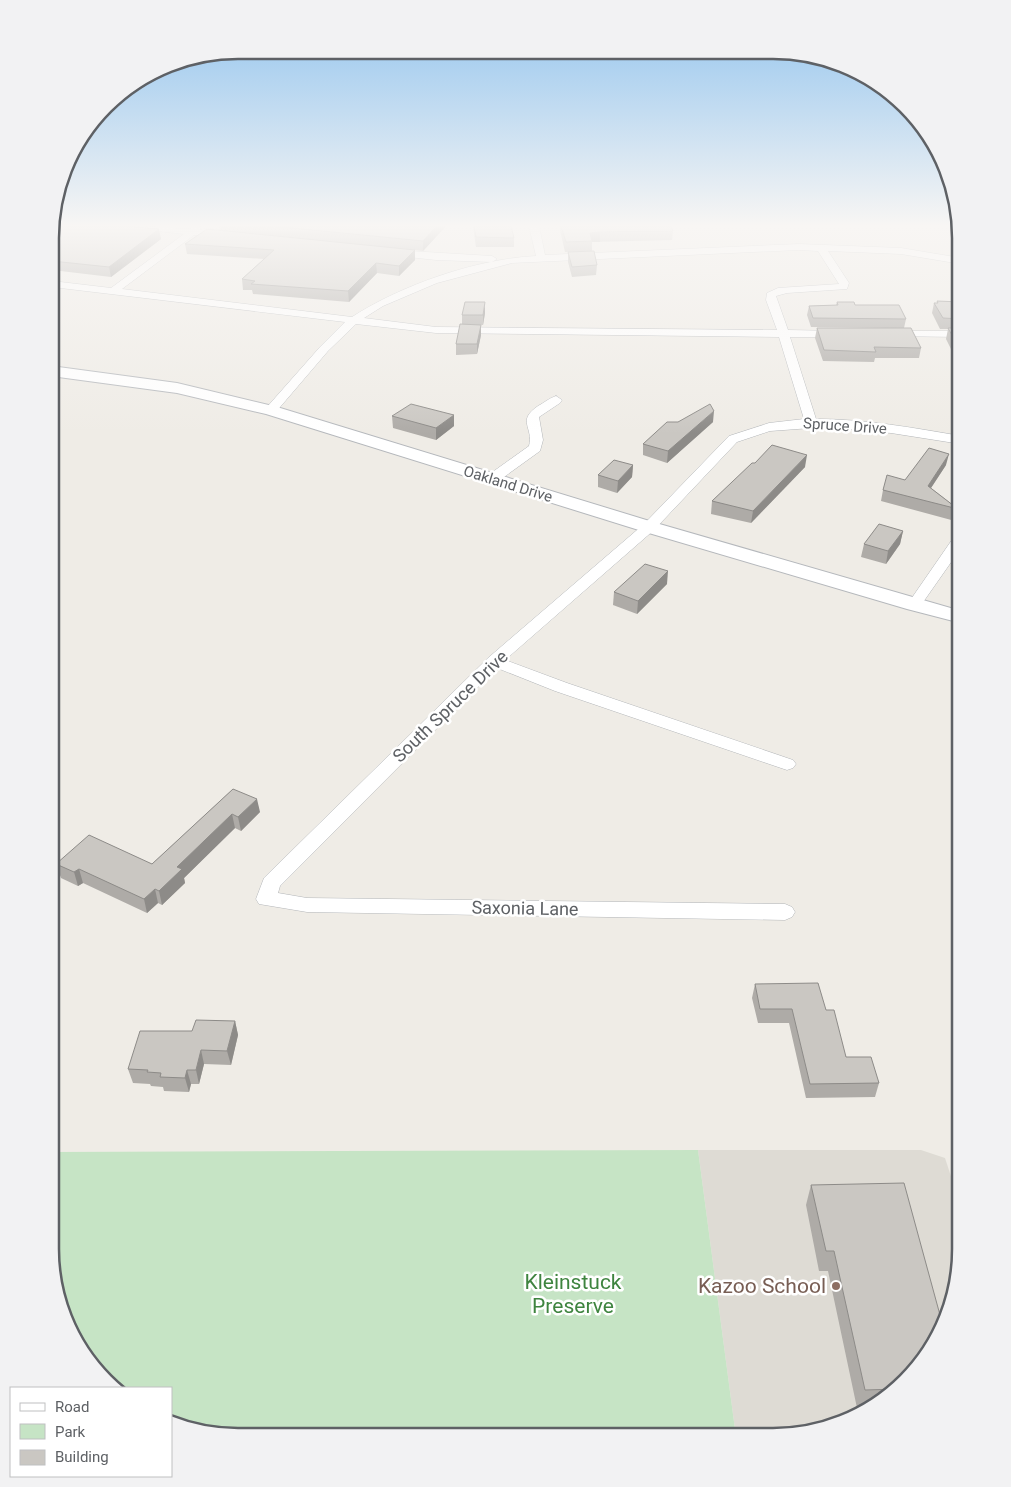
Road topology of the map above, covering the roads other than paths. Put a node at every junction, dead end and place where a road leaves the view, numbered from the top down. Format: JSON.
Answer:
{"nodes":[{"id":1,"x":150,"y":295,"type":"edge"},
{"id":2,"x":396,"y":295,"type":"edge"},
{"id":3,"x":772,"y":295,"type":"edge"},
{"id":4,"x":354,"y":320,"type":"junction"},
{"id":5,"x":784,"y":334,"type":"junction"},
{"id":6,"x":852,"y":334,"type":"edge"},
{"id":7,"x":882,"y":334,"type":"edge"},
{"id":8,"x":952,"y":334,"type":"edge"},
{"id":9,"x":59,"y":372,"type":"edge"},
{"id":10,"x":556,"y":400,"type":"dead end"},
{"id":11,"x":271,"y":410,"type":"junction"},
{"id":12,"x":811,"y":422,"type":"junction"},
{"id":13,"x":952,"y":439,"type":"edge"},
{"id":14,"x":492,"y":479,"type":"junction"},
{"id":15,"x":649,"y":527,"type":"junction"},
{"id":16,"x":952,"y":550,"type":"edge"},
{"id":17,"x":914,"y":605,"type":"junction"},
{"id":18,"x":952,"y":615,"type":"edge"},
{"id":19,"x":494,"y":661,"type":"junction"},
{"id":20,"x":787,"y":764,"type":"dead end"},
{"id":21,"x":266,"y":899,"type":"joint"},
{"id":22,"x":785,"y":912,"type":"dead end"}],
"edges":[{"from":1,"to":4,"type":"street"},
{"from":2,"to":4,"type":"street"},
{"from":3,"to":5,"type":"street"},
{"from":4,"to":5,"type":"street"},
{"from":4,"to":11,"type":"street"},
{"from":5,"to":6,"type":"street"},
{"from":5,"to":12,"type":"street"},
{"from":7,"to":8,"type":"street"},
{"from":9,"to":11,"type":"main road","name":"Oakland Drive"},
{"from":10,"to":14,"type":"street"},
{"from":11,"to":14,"type":"main road","name":"Oakland Drive"},
{"from":12,"to":13,"type":"street","name":"Spruce Drive"},
{"from":12,"to":15,"type":"street","name":"Spruce Drive"},
{"from":14,"to":15,"type":"main road","name":"Oakland Drive"},
{"from":15,"to":17,"type":"main road","name":"Oakland Drive"},
{"from":15,"to":19,"type":"street","name":"South Spruce Drive"},
{"from":16,"to":17,"type":"street"},
{"from":17,"to":18,"type":"main road","name":"Oakland Drive"},
{"from":19,"to":20,"type":"street"},
{"from":19,"to":21,"type":"street","name":"South Spruce Drive"},
{"from":21,"to":22,"type":"street","name":"Saxonia Lane"}]}
